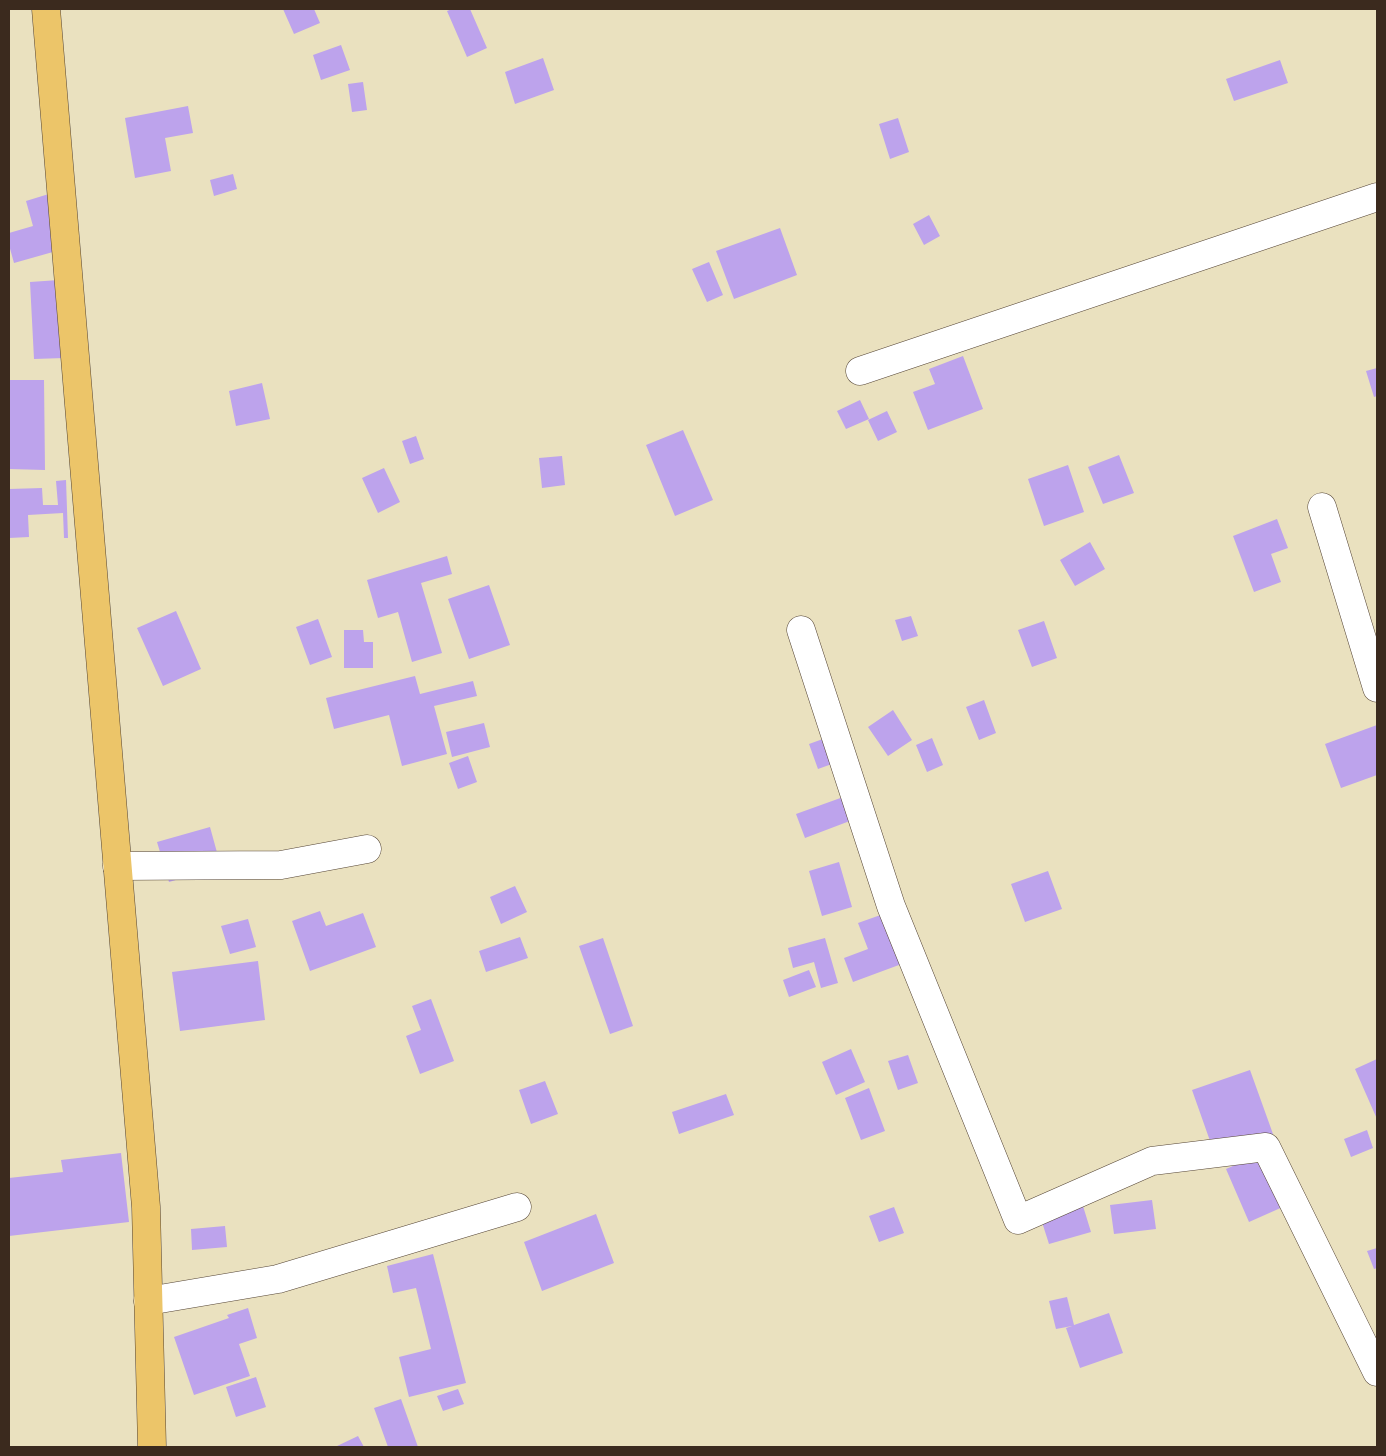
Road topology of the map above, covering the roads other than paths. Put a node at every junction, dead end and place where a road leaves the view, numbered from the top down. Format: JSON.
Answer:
{"nodes":[{"id":1,"x":46,"y":9,"type":"edge"},
{"id":2,"x":1377,"y":197,"type":"edge"},
{"id":3,"x":860,"y":372,"type":"dead end"},
{"id":4,"x":1322,"y":507,"type":"dead end"},
{"id":5,"x":801,"y":630,"type":"dead end"},
{"id":6,"x":1377,"y":688,"type":"edge"},
{"id":7,"x":367,"y":849,"type":"dead end"},
{"id":8,"x":117,"y":866,"type":"junction"},
{"id":9,"x":517,"y":1207,"type":"dead end"},
{"id":10,"x":148,"y":1301,"type":"junction"},
{"id":11,"x":1377,"y":1372,"type":"edge"},
{"id":12,"x":152,"y":1447,"type":"edge"}],
"edges":[{"from":1,"to":8,"type":"main road"},
{"from":2,"to":3,"type":"street"},
{"from":4,"to":6,"type":"street"},
{"from":5,"to":11,"type":"street"},
{"from":7,"to":8,"type":"street"},
{"from":8,"to":10,"type":"main road"},
{"from":9,"to":10,"type":"street"},
{"from":10,"to":12,"type":"main road"}]}
